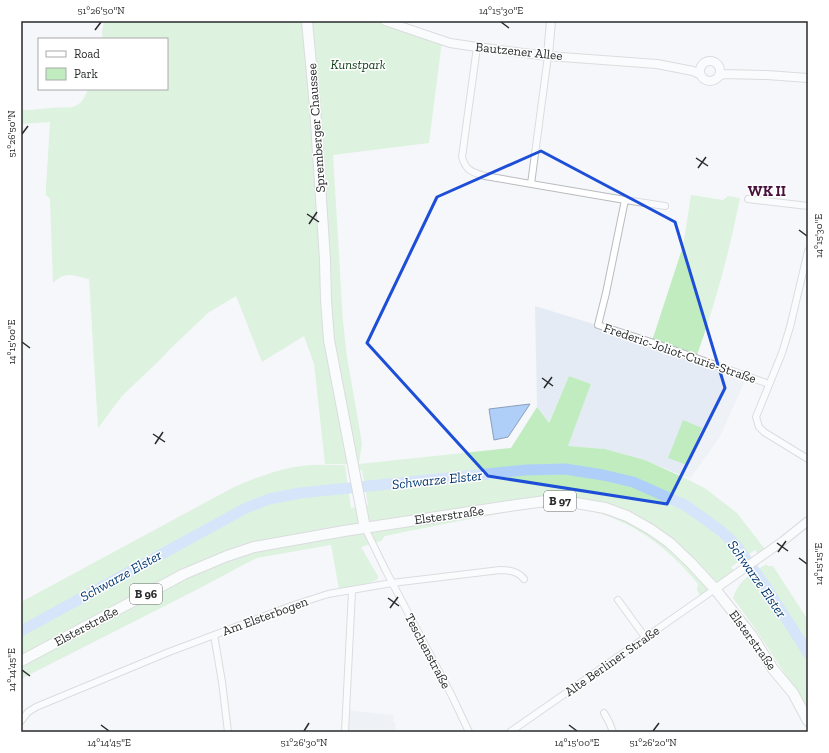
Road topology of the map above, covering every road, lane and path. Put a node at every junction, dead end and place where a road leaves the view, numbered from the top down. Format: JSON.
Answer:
{"nodes":[{"id":1,"x":307,"y":21,"type":"edge"},
{"id":2,"x":385,"y":21,"type":"edge"},
{"id":3,"x":552,"y":21,"type":"edge"},
{"id":4,"x":477,"y":47,"type":"junction"},
{"id":5,"x":548,"y":56,"type":"junction"},
{"id":6,"x":657,"y":64,"type":"junction"},
{"id":7,"x":702,"y":66,"type":"junction"},
{"id":8,"x":719,"y":73,"type":"junction"},
{"id":9,"x":701,"y":75,"type":"junction"},
{"id":10,"x":808,"y":78,"type":"edge"},
{"id":11,"x":531,"y":184,"type":"junction"},
{"id":12,"x":748,"y":199,"type":"dead end"},
{"id":13,"x":625,"y":200,"type":"junction"},
{"id":14,"x":665,"y":206,"type":"dead end"},
{"id":15,"x":808,"y":206,"type":"edge"},
{"id":16,"x":808,"y":251,"type":"edge"},
{"id":17,"x":769,"y":384,"type":"junction"},
{"id":18,"x":808,"y":459,"type":"edge"},
{"id":19,"x":808,"y":521,"type":"edge"},
{"id":20,"x":365,"y":528,"type":"junction"},
{"id":21,"x":524,"y":579,"type":"dead end"},
{"id":22,"x":392,"y":583,"type":"junction"},
{"id":23,"x":715,"y":589,"type":"junction"},
{"id":24,"x":352,"y":591,"type":"junction"},
{"id":25,"x":618,"y":600,"type":"dead end"},
{"id":26,"x":214,"y":634,"type":"junction"},
{"id":27,"x":645,"y":637,"type":"junction"},
{"id":28,"x":21,"y":661,"type":"edge"},
{"id":29,"x":604,"y":713,"type":"dead end"},
{"id":30,"x":21,"y":721,"type":"edge"},
{"id":31,"x":808,"y":721,"type":"edge"},
{"id":32,"x":228,"y":732,"type":"edge"},
{"id":33,"x":344,"y":732,"type":"edge"},
{"id":34,"x":469,"y":732,"type":"edge"},
{"id":35,"x":510,"y":732,"type":"edge"},
{"id":36,"x":613,"y":732,"type":"edge"}],
"edges":[{"from":1,"to":20,"type":"main road","name":"Spremberger Chaussee"},
{"from":2,"to":4,"type":"street","name":"Bautzener Allee"},
{"from":3,"to":5,"type":"street"},
{"from":4,"to":5,"type":"street","name":"Bautzener Allee"},
{"from":4,"to":11,"type":"street"},
{"from":5,"to":6,"type":"street","name":"Bautzener Allee"},
{"from":5,"to":11,"type":"street"},
{"from":6,"to":7,"type":"street","name":"Bautzener Allee"},
{"from":6,"to":9,"type":"street","name":"Bautzener Allee"},
{"from":7,"to":8,"type":"street","name":"Bautzener Allee"},
{"from":7,"to":9,"type":"street"},
{"from":8,"to":9,"type":"street","name":"Bautzener Allee"},
{"from":8,"to":10,"type":"street","name":"Bautzener Allee"},
{"from":11,"to":13,"type":"street"},
{"from":12,"to":15,"type":"street"},
{"from":13,"to":14,"type":"street"},
{"from":13,"to":17,"type":"street","name":"Frederic-Joliot-Curie-Straße"},
{"from":16,"to":17,"type":"street"},
{"from":17,"to":18,"type":"street"},
{"from":19,"to":23,"type":"street"},
{"from":20,"to":22,"type":"street","name":"Teschenstraße"},
{"from":20,"to":23,"type":"main road","name":"Elsterstraße","number":"B 97"},
{"from":20,"to":28,"type":"main road","name":"Elsterstraße","number":"B 96"},
{"from":21,"to":22,"type":"street","name":"Am Elsterbogen"},
{"from":22,"to":24,"type":"street","name":"Am Elsterbogen"},
{"from":22,"to":34,"type":"street","name":"Teschenstraße"},
{"from":23,"to":27,"type":"street","name":"Alte Berliner Straße"},
{"from":23,"to":31,"type":"main road","name":"Elsterstraße","number":"B 97"},
{"from":24,"to":26,"type":"street","name":"Am Elsterbogen"},
{"from":24,"to":33,"type":"street"},
{"from":25,"to":27,"type":"street"},
{"from":26,"to":30,"type":"street","name":"Am Elsterbogen"},
{"from":26,"to":32,"type":"street"},
{"from":27,"to":35,"type":"street","name":"Alte Berliner Straße"},
{"from":29,"to":36,"type":"street"}]}
